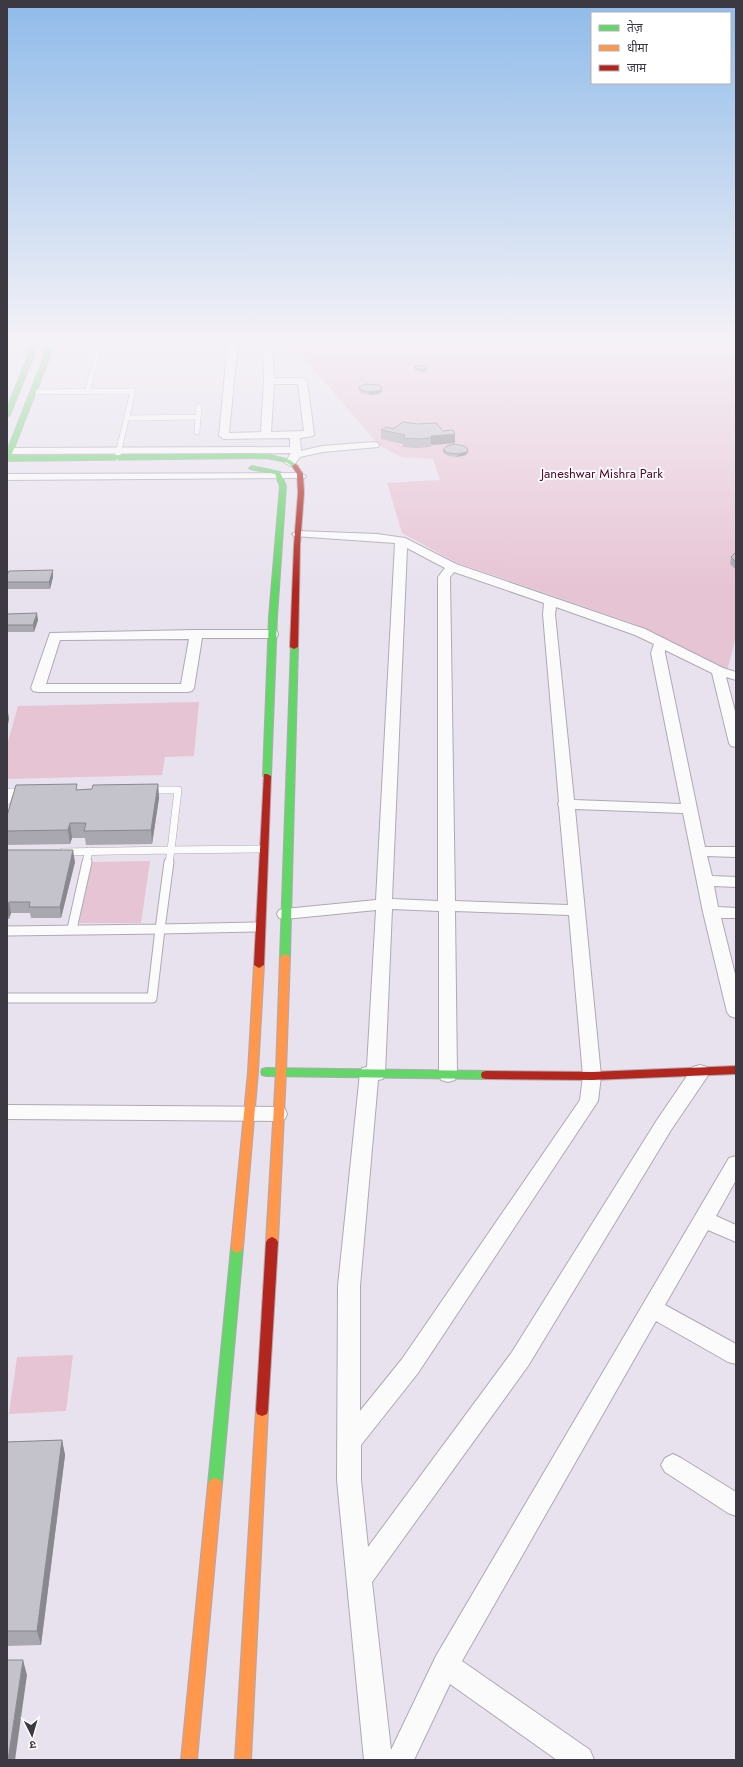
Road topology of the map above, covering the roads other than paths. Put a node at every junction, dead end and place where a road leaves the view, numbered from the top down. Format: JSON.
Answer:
{"nodes":[{"id":1,"x":21,"y":423,"type":"edge"},
{"id":2,"x":126,"y":423,"type":"edge"},
{"id":3,"x":198,"y":423,"type":"edge"},
{"id":4,"x":225,"y":423,"type":"edge"},
{"id":5,"x":266,"y":423,"type":"edge"},
{"id":6,"x":308,"y":423,"type":"edge"},
{"id":7,"x":197,"y":432,"type":"dead end"},
{"id":8,"x":295,"y":435,"type":"junction"},
{"id":9,"x":266,"y":436,"type":"junction"},
{"id":10,"x":374,"y":445,"type":"dead end"},
{"id":11,"x":118,"y":454,"type":"junction"},
{"id":12,"x":8,"y":456,"type":"edge"},
{"id":13,"x":294,"y":456,"type":"junction"},
{"id":14,"x":7,"y":468,"type":"edge"},
{"id":15,"x":279,"y":474,"type":"junction"},
{"id":16,"x":301,"y":476,"type":"junction"},
{"id":17,"x":7,"y":477,"type":"edge"},
{"id":18,"x":298,"y":534,"type":"junction"},
{"id":19,"x":401,"y":540,"type":"junction"},
{"id":20,"x":452,"y":567,"type":"junction"},
{"id":21,"x":551,"y":601,"type":"junction"},
{"id":22,"x":196,"y":634,"type":"junction"},
{"id":23,"x":272,"y":634,"type":"junction"},
{"id":24,"x":661,"y":644,"type":"junction"},
{"id":25,"x":718,"y":671,"type":"junction"},
{"id":26,"x":736,"y":676,"type":"edge"},
{"id":27,"x":736,"y":740,"type":"edge"},
{"id":28,"x":140,"y":790,"type":"edge"},
{"id":29,"x":33,"y":791,"type":"edge"},
{"id":30,"x":7,"y":801,"type":"edge"},
{"id":31,"x":565,"y":804,"type":"junction"},
{"id":32,"x":690,"y":809,"type":"junction"},
{"id":33,"x":263,"y":849,"type":"junction"},
{"id":34,"x":171,"y":850,"type":"junction"},
{"id":35,"x":88,"y":851,"type":"junction"},
{"id":36,"x":698,"y":851,"type":"junction"},
{"id":37,"x":52,"y":852,"type":"edge"},
{"id":38,"x":736,"y":852,"type":"edge"},
{"id":39,"x":705,"y":881,"type":"junction"},
{"id":40,"x":736,"y":882,"type":"edge"},
{"id":41,"x":384,"y":904,"type":"junction"},
{"id":42,"x":447,"y":906,"type":"junction"},
{"id":43,"x":577,"y":910,"type":"junction"},
{"id":44,"x":711,"y":912,"type":"junction"},
{"id":45,"x":736,"y":913,"type":"edge"},
{"id":46,"x":285,"y":914,"type":"junction"},
{"id":47,"x":261,"y":927,"type":"junction"},
{"id":48,"x":72,"y":929,"type":"junction"},
{"id":49,"x":160,"y":929,"type":"junction"},
{"id":50,"x":7,"y":931,"type":"edge"},
{"id":51,"x":7,"y":998,"type":"edge"},
{"id":52,"x":736,"y":1012,"type":"edge"},
{"id":53,"x":736,"y":1071,"type":"edge"},
{"id":54,"x":253,"y":1072,"type":"junction"},
{"id":55,"x":280,"y":1072,"type":"junction"},
{"id":56,"x":700,"y":1072,"type":"junction"},
{"id":57,"x":373,"y":1074,"type":"junction"},
{"id":58,"x":448,"y":1075,"type":"junction"},
{"id":59,"x":592,"y":1076,"type":"junction"},
{"id":60,"x":7,"y":1112,"type":"edge"},
{"id":61,"x":250,"y":1113,"type":"junction"},
{"id":62,"x":278,"y":1114,"type":"junction"},
{"id":63,"x":736,"y":1163,"type":"edge"},
{"id":64,"x":704,"y":1219,"type":"junction"},
{"id":65,"x":736,"y":1234,"type":"edge"},
{"id":66,"x":652,"y":1309,"type":"junction"},
{"id":67,"x":736,"y":1355,"type":"edge"},
{"id":68,"x":349,"y":1442,"type":"junction"},
{"id":69,"x":673,"y":1465,"type":"dead end"},
{"id":70,"x":736,"y":1505,"type":"edge"},
{"id":71,"x":359,"y":1580,"type":"junction"},
{"id":72,"x":446,"y":1665,"type":"junction"},
{"id":73,"x":189,"y":1760,"type":"edge"},
{"id":74,"x":243,"y":1760,"type":"edge"},
{"id":75,"x":378,"y":1760,"type":"edge"},
{"id":76,"x":400,"y":1760,"type":"edge"},
{"id":77,"x":580,"y":1760,"type":"edge"}],
"edges":[{"from":1,"to":12,"type":"street"},
{"from":2,"to":11,"type":"lane"},
{"from":3,"to":7,"type":"lane"},
{"from":4,"to":9,"type":"street"},
{"from":5,"to":9,"type":"street"},
{"from":6,"to":8,"type":"street"},
{"from":8,"to":9,"type":"street"},
{"from":8,"to":13,"type":"street"},
{"from":10,"to":13,"type":"street"},
{"from":11,"to":12,"type":"street"},
{"from":11,"to":13,"type":"street"},
{"from":13,"to":15,"type":"street"},
{"from":13,"to":16,"type":"street"},
{"from":14,"to":15,"type":"street"},
{"from":15,"to":16,"type":"street"},
{"from":15,"to":17,"type":"street"},
{"from":15,"to":23,"type":"street"},
{"from":16,"to":18,"type":"street"},
{"from":18,"to":19,"type":"street"},
{"from":18,"to":46,"type":"street"},
{"from":19,"to":20,"type":"street"},
{"from":19,"to":41,"type":"street"},
{"from":20,"to":21,"type":"street"},
{"from":20,"to":42,"type":"street"},
{"from":21,"to":24,"type":"street"},
{"from":21,"to":31,"type":"street"},
{"from":22,"to":22,"type":"street"},
{"from":22,"to":23,"type":"street"},
{"from":23,"to":33,"type":"street"},
{"from":24,"to":25,"type":"street"},
{"from":24,"to":32,"type":"street"},
{"from":25,"to":26,"type":"street"},
{"from":25,"to":27,"type":"street"},
{"from":28,"to":34,"type":"lane"},
{"from":29,"to":30,"type":"lane"},
{"from":31,"to":32,"type":"street"},
{"from":31,"to":43,"type":"street"},
{"from":32,"to":36,"type":"street"},
{"from":33,"to":34,"type":"lane"},
{"from":33,"to":47,"type":"street"},
{"from":34,"to":35,"type":"lane"},
{"from":34,"to":49,"type":"lane"},
{"from":35,"to":37,"type":"lane"},
{"from":35,"to":48,"type":"lane"},
{"from":36,"to":38,"type":"street"},
{"from":36,"to":39,"type":"street"},
{"from":39,"to":40,"type":"street"},
{"from":39,"to":44,"type":"street"},
{"from":41,"to":42,"type":"street"},
{"from":41,"to":46,"type":"street"},
{"from":41,"to":57,"type":"street"},
{"from":42,"to":43,"type":"street"},
{"from":42,"to":58,"type":"street"},
{"from":43,"to":59,"type":"street"},
{"from":44,"to":45,"type":"street"},
{"from":44,"to":52,"type":"street"},
{"from":46,"to":55,"type":"street"},
{"from":47,"to":49,"type":"lane"},
{"from":47,"to":54,"type":"street"},
{"from":48,"to":49,"type":"lane"},
{"from":48,"to":50,"type":"lane"},
{"from":49,"to":51,"type":"lane"},
{"from":53,"to":56,"type":"street"},
{"from":54,"to":55,"type":"street"},
{"from":54,"to":61,"type":"street"},
{"from":55,"to":57,"type":"street"},
{"from":55,"to":62,"type":"street"},
{"from":56,"to":59,"type":"street"},
{"from":56,"to":71,"type":"street"},
{"from":57,"to":58,"type":"street"},
{"from":57,"to":68,"type":"street"},
{"from":58,"to":59,"type":"street"},
{"from":59,"to":68,"type":"street"},
{"from":60,"to":61,"type":"street"},
{"from":61,"to":62,"type":"street"},
{"from":61,"to":73,"type":"street"},
{"from":62,"to":74,"type":"street"},
{"from":63,"to":64,"type":"street"},
{"from":64,"to":65,"type":"street"},
{"from":64,"to":66,"type":"street"},
{"from":66,"to":67,"type":"street"},
{"from":66,"to":72,"type":"street"},
{"from":68,"to":71,"type":"street"},
{"from":69,"to":70,"type":"street"},
{"from":71,"to":75,"type":"street"},
{"from":72,"to":76,"type":"street"},
{"from":72,"to":77,"type":"street"}]}
